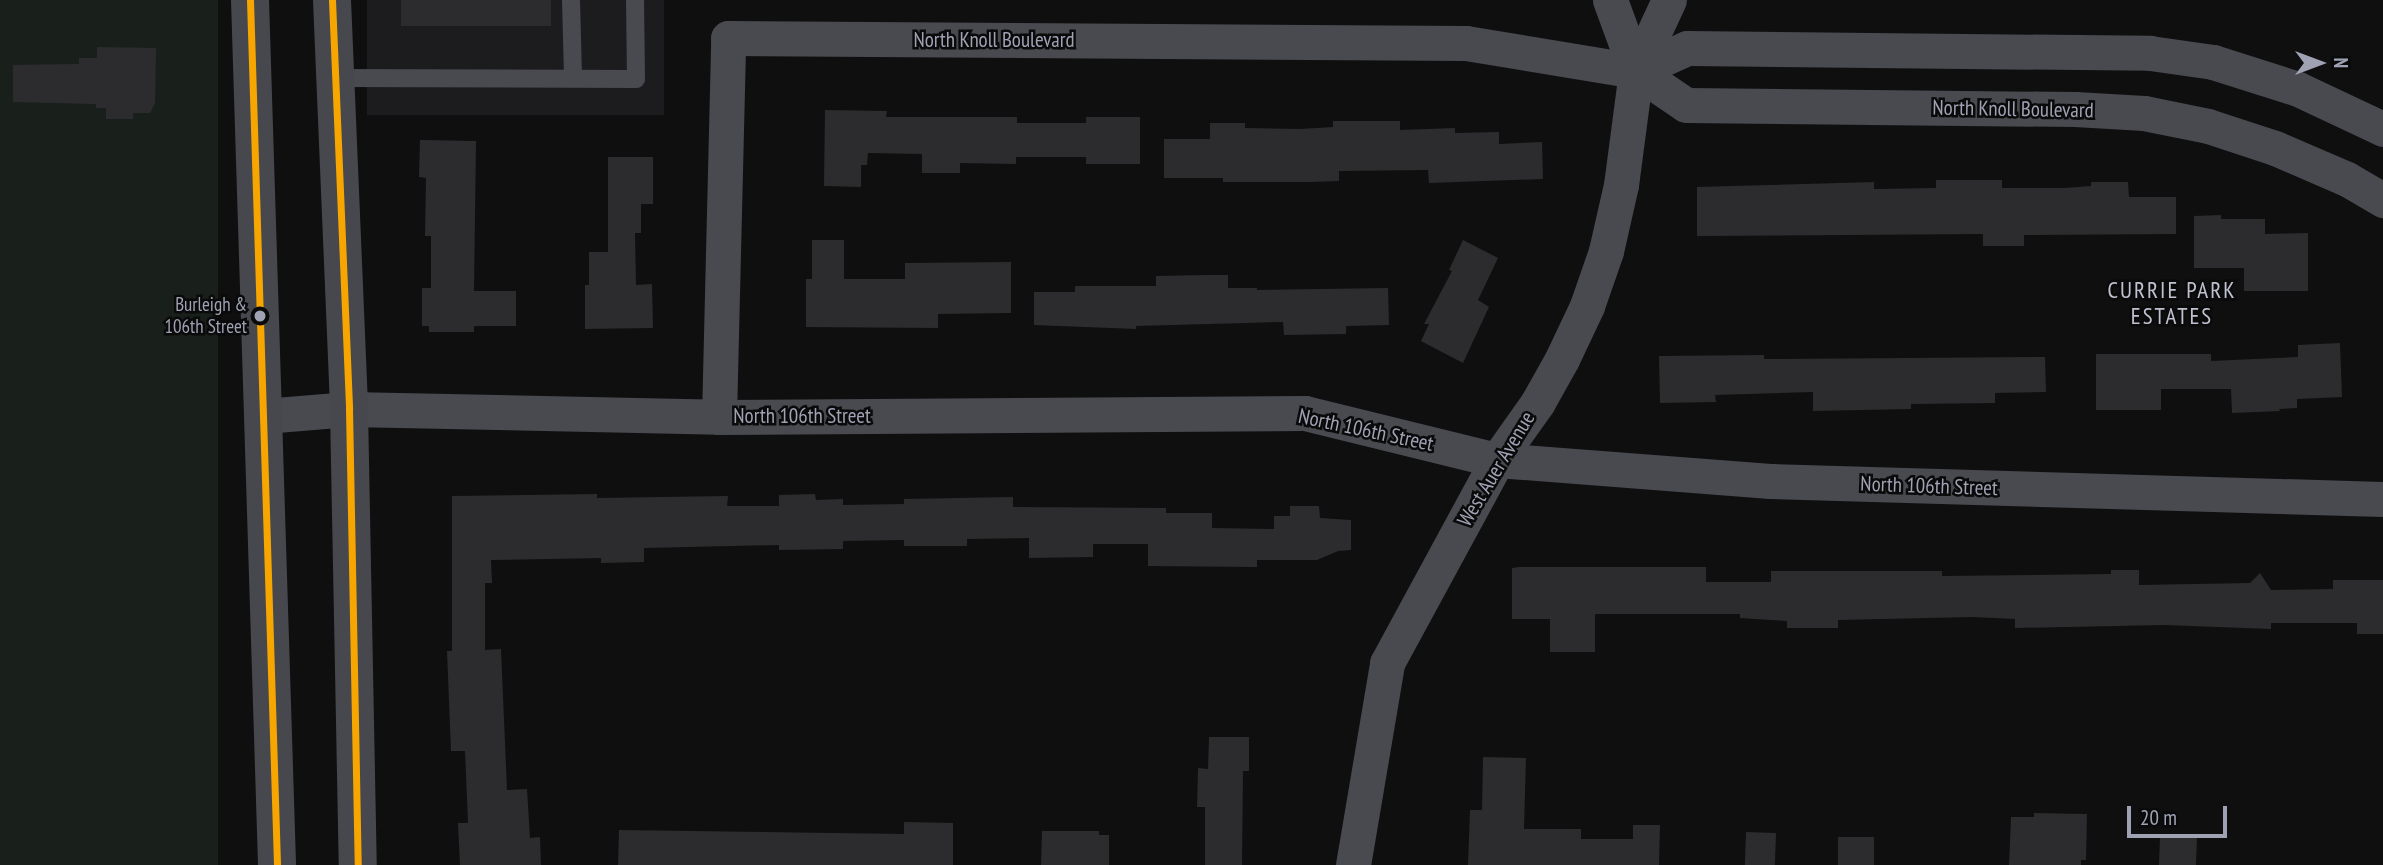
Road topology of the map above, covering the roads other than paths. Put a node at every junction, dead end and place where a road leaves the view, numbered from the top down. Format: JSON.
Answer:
{"nodes":[{"id":1,"x":250,"y":0,"type":"edge"},
{"id":2,"x":332,"y":0,"type":"edge"},
{"id":3,"x":571,"y":0,"type":"edge"},
{"id":4,"x":635,"y":0,"type":"edge"},
{"id":5,"x":1610,"y":0,"type":"edge"},
{"id":6,"x":1669,"y":0,"type":"edge"},
{"id":7,"x":1636,"y":71,"type":"junction"},
{"id":8,"x":335,"y":78,"type":"junction"},
{"id":9,"x":573,"y":78,"type":"junction"},
{"id":10,"x":2383,"y":129,"type":"edge"},
{"id":11,"x":2383,"y":200,"type":"edge"},
{"id":12,"x":349,"y":409,"type":"junction"},
{"id":13,"x":264,"y":416,"type":"junction"},
{"id":14,"x":719,"y":417,"type":"junction"},
{"id":15,"x":1497,"y":460,"type":"junction"},
{"id":16,"x":2383,"y":499,"type":"edge"},
{"id":17,"x":277,"y":865,"type":"edge"},
{"id":18,"x":358,"y":865,"type":"edge"},
{"id":19,"x":1353,"y":865,"type":"edge"}],
"edges":[{"from":1,"to":13,"type":"main road"},
{"from":2,"to":8,"type":"main road"},
{"from":3,"to":9,"type":"lane"},
{"from":4,"to":9,"type":"lane"},
{"from":5,"to":7,"type":"street","name":"West Auer Avenue"},
{"from":6,"to":7,"type":"street","name":"West Auer Avenue"},
{"from":7,"to":10,"type":"street"},
{"from":7,"to":11,"type":"street","name":"North Knoll Boulevard"},
{"from":7,"to":14,"type":"street","name":"North Knoll Boulevard"},
{"from":7,"to":15,"type":"street","name":"West Auer Avenue"},
{"from":8,"to":9,"type":"lane"},
{"from":8,"to":12,"type":"main road"},
{"from":12,"to":13,"type":"street","name":"North 106th Street"},
{"from":12,"to":14,"type":"street","name":"North 106th Street"},
{"from":12,"to":18,"type":"main road"},
{"from":13,"to":17,"type":"main road"},
{"from":14,"to":15,"type":"street","name":"North 106th Street"},
{"from":15,"to":16,"type":"street","name":"North 106th Street"},
{"from":15,"to":19,"type":"street","name":"West Auer Avenue"}]}
